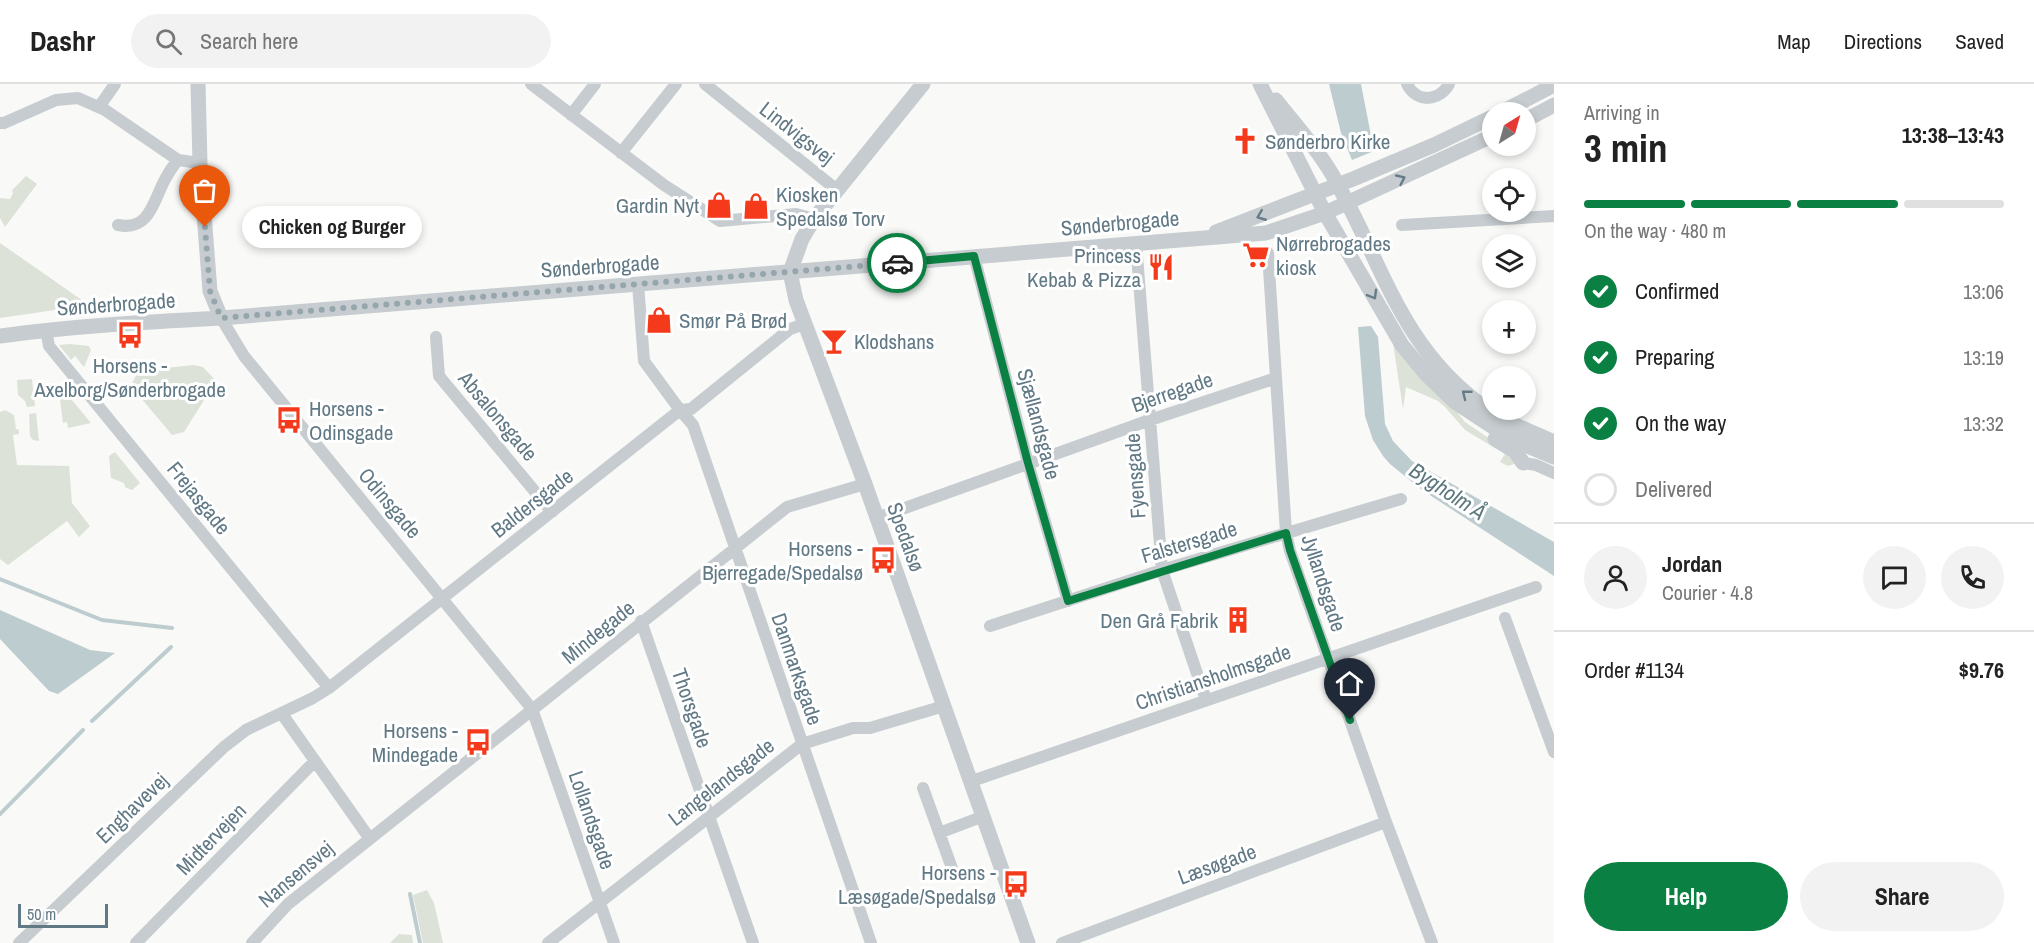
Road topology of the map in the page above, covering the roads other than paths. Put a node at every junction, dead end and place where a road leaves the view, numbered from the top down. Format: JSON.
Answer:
{"nodes":[{"id":1,"x":115,"y":84,"type":"edge"},
{"id":2,"x":198,"y":84,"type":"edge"},
{"id":3,"x":531,"y":84,"type":"edge"},
{"id":4,"x":595,"y":84,"type":"edge"},
{"id":5,"x":676,"y":84,"type":"edge"},
{"id":6,"x":705,"y":84,"type":"edge"},
{"id":7,"x":923,"y":84,"type":"edge"},
{"id":8,"x":1262,"y":84,"type":"edge"},
{"id":9,"x":1407,"y":84,"type":"edge"},
{"id":10,"x":1449,"y":84,"type":"edge"},
{"id":11,"x":1554,"y":85,"type":"edge"},
{"id":12,"x":1521,"y":102,"type":"edge"},
{"id":13,"x":1554,"y":105,"type":"edge"},
{"id":14,"x":99,"y":107,"type":"junction"},
{"id":15,"x":571,"y":115,"type":"junction"},
{"id":16,"x":1536,"y":115,"type":"edge"},
{"id":17,"x":1482,"y":122,"type":"edge"},
{"id":18,"x":0,"y":123,"type":"edge"},
{"id":19,"x":1482,"y":141,"type":"edge"},
{"id":20,"x":621,"y":153,"type":"junction"},
{"id":21,"x":178,"y":160,"type":"junction"},
{"id":22,"x":200,"y":163,"type":"junction"},
{"id":23,"x":1338,"y":184,"type":"junction"},
{"id":24,"x":837,"y":190,"type":"junction"},
{"id":25,"x":1315,"y":193,"type":"junction"},
{"id":26,"x":1348,"y":204,"type":"junction"},
{"id":27,"x":1326,"y":213,"type":"junction"},
{"id":28,"x":1554,"y":216,"type":"edge"},
{"id":29,"x":814,"y":219,"type":"junction"},
{"id":30,"x":118,"y":225,"type":"dead end"},
{"id":31,"x":1402,"y":225,"type":"dead end"},
{"id":32,"x":1204,"y":237,"type":"junction"},
{"id":33,"x":1136,"y":243,"type":"junction"},
{"id":34,"x":1268,"y":253,"type":"dead end"},
{"id":35,"x":974,"y":256,"type":"junction"},
{"id":36,"x":790,"y":272,"type":"junction"},
{"id":37,"x":638,"y":284,"type":"junction"},
{"id":38,"x":221,"y":318,"type":"junction"},
{"id":39,"x":805,"y":324,"type":"junction"},
{"id":40,"x":46,"y":330,"type":"junction"},
{"id":41,"x":0,"y":336,"type":"edge"},
{"id":42,"x":436,"y":337,"type":"dead end"},
{"id":43,"x":1276,"y":378,"type":"junction"},
{"id":44,"x":1465,"y":409,"type":"junction"},
{"id":45,"x":680,"y":410,"type":"junction"},
{"id":46,"x":1150,"y":420,"type":"junction"},
{"id":47,"x":1554,"y":442,"type":"edge"},
{"id":48,"x":1554,"y":457,"type":"edge"},
{"id":49,"x":1028,"y":463,"type":"junction"},
{"id":50,"x":1523,"y":463,"type":"joint"},
{"id":51,"x":1554,"y":473,"type":"edge"},
{"id":52,"x":865,"y":484,"type":"junction"},
{"id":53,"x":1401,"y":499,"type":"dead end"},
{"id":54,"x":552,"y":512,"type":"junction"},
{"id":55,"x":877,"y":518,"type":"junction"},
{"id":56,"x":1286,"y":533,"type":"junction"},
{"id":57,"x":735,"y":547,"type":"junction"},
{"id":58,"x":1162,"y":570,"type":"junction"},
{"id":59,"x":1536,"y":587,"type":"dead end"},
{"id":60,"x":442,"y":597,"type":"junction"},
{"id":61,"x":1068,"y":601,"type":"junction"},
{"id":62,"x":1505,"y":618,"type":"dead end"},
{"id":63,"x":641,"y":621,"type":"junction"},
{"id":64,"x":990,"y":626,"type":"dead end"},
{"id":65,"x":1329,"y":659,"type":"junction"},
{"id":66,"x":329,"y":688,"type":"junction"},
{"id":67,"x":1206,"y":700,"type":"junction"},
{"id":68,"x":944,"y":706,"type":"junction"},
{"id":69,"x":532,"y":710,"type":"junction"},
{"id":70,"x":282,"y":714,"type":"junction"},
{"id":71,"x":802,"y":744,"type":"junction"},
{"id":72,"x":1554,"y":752,"type":"edge"},
{"id":73,"x":314,"y":762,"type":"junction"},
{"id":74,"x":972,"y":781,"type":"junction"},
{"id":75,"x":923,"y":788,"type":"dead end"},
{"id":76,"x":709,"y":816,"type":"junction"},
{"id":77,"x":984,"y":816,"type":"junction"},
{"id":78,"x":1386,"y":822,"type":"junction"},
{"id":79,"x":939,"y":833,"type":"junction"},
{"id":80,"x":369,"y":839,"type":"junction"},
{"id":81,"x":953,"y":871,"type":"dead end"},
{"id":82,"x":600,"y":902,"type":"junction"},
{"id":83,"x":18,"y":943,"type":"edge"},
{"id":84,"x":136,"y":943,"type":"edge"},
{"id":85,"x":252,"y":943,"type":"edge"},
{"id":86,"x":548,"y":943,"type":"edge"},
{"id":87,"x":614,"y":943,"type":"edge"},
{"id":88,"x":753,"y":943,"type":"edge"},
{"id":89,"x":871,"y":943,"type":"edge"},
{"id":90,"x":1028,"y":943,"type":"edge"},
{"id":91,"x":1062,"y":943,"type":"edge"},
{"id":92,"x":1432,"y":943,"type":"edge"}],
"edges":[{"from":1,"to":14,"type":"street"},
{"from":2,"to":22,"type":"street"},
{"from":3,"to":15,"type":"street"},
{"from":4,"to":15,"type":"street"},
{"from":5,"to":20,"type":"street"},
{"from":6,"to":24,"type":"street","name":"Lindvigsvej"},
{"from":7,"to":24,"type":"street"},
{"from":8,"to":23,"type":"street"},
{"from":8,"to":25,"type":"street"},
{"from":9,"to":10,"type":"street"},
{"from":11,"to":12,"type":"street"},
{"from":13,"to":16,"type":"street"},
{"from":14,"to":18,"type":"street"},
{"from":14,"to":21,"type":"street"},
{"from":15,"to":20,"type":"street"},
{"from":17,"to":23,"type":"street","name":"Sønderbrogade"},
{"from":26,"to":19,"type":"street","name":"Sønderbrogade","one_way":true},
{"from":20,"to":29,"type":"street"},
{"from":21,"to":22,"type":"street"},
{"from":21,"to":30,"type":"street"},
{"from":22,"to":38,"type":"street"},
{"from":23,"to":25,"type":"street","name":"Sønderbrogade"},
{"from":23,"to":26,"type":"street"},
{"from":24,"to":29,"type":"street"},
{"from":25,"to":27,"type":"street"},
{"from":25,"to":32,"type":"street","name":"Sønderbrogade","one_way":true},
{"from":26,"to":27,"type":"street","name":"Sønderbrogade"},
{"from":47,"to":26,"type":"street","one_way":true},
{"from":27,"to":32,"type":"street","name":"Sønderbrogade"},
{"from":27,"to":44,"type":"street","one_way":true},
{"from":28,"to":31,"type":"street"},
{"from":29,"to":36,"type":"street"},
{"from":32,"to":33,"type":"street","name":"Sønderbrogade"},
{"from":33,"to":35,"type":"street","name":"Sønderbrogade"},
{"from":33,"to":46,"type":"street","name":"Fyensgade"},
{"from":34,"to":43,"type":"street","name":"Jyllandsgade"},
{"from":35,"to":36,"type":"street","name":"Sønderbrogade"},
{"from":35,"to":49,"type":"street","name":"Sjællandsgade"},
{"from":36,"to":37,"type":"street","name":"Sønderbrogade"},
{"from":36,"to":39,"type":"street","name":"Spedalsø"},
{"from":37,"to":38,"type":"street","name":"Sønderbrogade"},
{"from":37,"to":45,"type":"street","name":"Danmarksgade"},
{"from":38,"to":40,"type":"street","name":"Sønderbrogade"},
{"from":38,"to":60,"type":"street","name":"Odinsgade"},
{"from":39,"to":45,"type":"street","name":"Baldersgade"},
{"from":39,"to":52,"type":"street","name":"Spedalsø"},
{"from":40,"to":41,"type":"street","name":"Sønderbrogade"},
{"from":40,"to":66,"type":"street","name":"Frejasgade"},
{"from":42,"to":54,"type":"street","name":"Absalonsgade"},
{"from":43,"to":46,"type":"street","name":"Bjerregade"},
{"from":43,"to":56,"type":"street","name":"Jyllandsgade"},
{"from":44,"to":48,"type":"street"},
{"from":44,"to":50,"type":"street"},
{"from":45,"to":54,"type":"street","name":"Baldersgade"},
{"from":45,"to":57,"type":"street","name":"Danmarksgade"},
{"from":46,"to":49,"type":"street","name":"Bjerregade"},
{"from":46,"to":58,"type":"street","name":"Fyensgade"},
{"from":49,"to":55,"type":"street","name":"Bjerregade"},
{"from":49,"to":61,"type":"street","name":"Sjællandsgade"},
{"from":50,"to":51,"type":"street"},
{"from":52,"to":55,"type":"street","name":"Spedalsø"},
{"from":52,"to":57,"type":"street","name":"Mindegade"},
{"from":53,"to":56,"type":"street","name":"Falstersgade"},
{"from":54,"to":60,"type":"street","name":"Baldersgade"},
{"from":55,"to":68,"type":"street","name":"Spedalsø"},
{"from":56,"to":58,"type":"street","name":"Falstersgade"},
{"from":56,"to":65,"type":"street","name":"Jyllandsgade"},
{"from":57,"to":63,"type":"street","name":"Mindegade"},
{"from":57,"to":71,"type":"street","name":"Danmarksgade"},
{"from":58,"to":61,"type":"street","name":"Falstersgade"},
{"from":58,"to":67,"type":"street","name":"Fyensgade"},
{"from":59,"to":65,"type":"street","name":"Christiansholmsgade"},
{"from":60,"to":66,"type":"street","name":"Baldersgade"},
{"from":60,"to":69,"type":"street","name":"Odinsgade"},
{"from":61,"to":64,"type":"street","name":"Falstersgade"},
{"from":62,"to":72,"type":"street"},
{"from":63,"to":69,"type":"street","name":"Mindegade"},
{"from":63,"to":76,"type":"street","name":"Thorsgade"},
{"from":65,"to":67,"type":"street","name":"Christiansholmsgade"},
{"from":65,"to":78,"type":"street","name":"Jyllandsgade"},
{"from":66,"to":70,"type":"street","name":"Baldersgade"},
{"from":67,"to":74,"type":"street","name":"Christiansholmsgade"},
{"from":68,"to":71,"type":"street","name":"Langelandsgade"},
{"from":68,"to":74,"type":"street","name":"Spedalsø"},
{"from":69,"to":80,"type":"street","name":"Mindegade"},
{"from":69,"to":82,"type":"street","name":"Lollandsgade"},
{"from":70,"to":73,"type":"street"},
{"from":70,"to":83,"type":"street","name":"Enghavevej"},
{"from":71,"to":76,"type":"street","name":"Langelandsgade"},
{"from":71,"to":89,"type":"street","name":"Danmarksgade"},
{"from":73,"to":80,"type":"street"},
{"from":73,"to":84,"type":"street","name":"Midtervejen"},
{"from":74,"to":77,"type":"street","name":"Spedalsø"},
{"from":75,"to":79,"type":"street"},
{"from":76,"to":82,"type":"street","name":"Langelandsgade"},
{"from":76,"to":88,"type":"street","name":"Thorsgade"},
{"from":77,"to":79,"type":"street"},
{"from":77,"to":90,"type":"street","name":"Spedalsø"},
{"from":78,"to":91,"type":"street","name":"Læsøgade"},
{"from":78,"to":92,"type":"street","name":"Jyllandsgade"},
{"from":79,"to":81,"type":"street"},
{"from":80,"to":85,"type":"street","name":"Nansensvej"},
{"from":82,"to":86,"type":"street","name":"Langelandsgade"},
{"from":82,"to":87,"type":"street","name":"Lollandsgade"}]}
